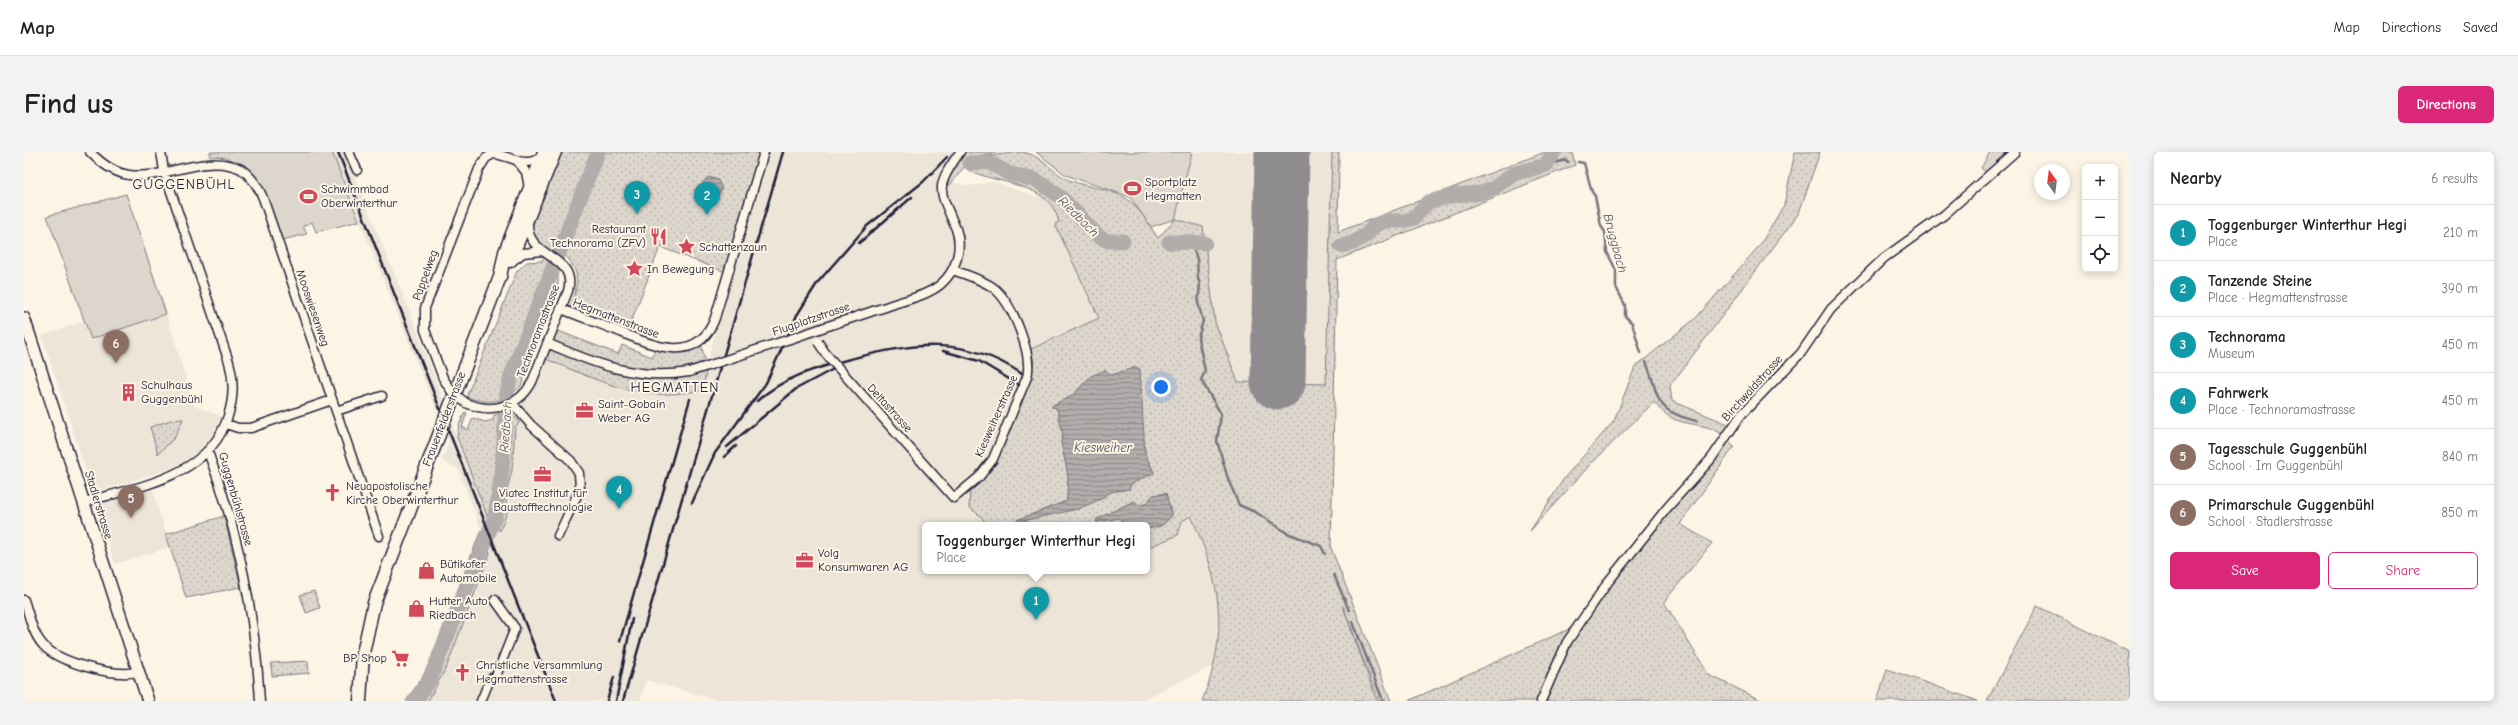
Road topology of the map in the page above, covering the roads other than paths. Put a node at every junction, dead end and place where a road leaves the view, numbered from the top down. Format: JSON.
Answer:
{"nodes":[{"id":1,"x":90,"y":152,"type":"edge"},
{"id":2,"x":161,"y":152,"type":"edge"},
{"id":3,"x":349,"y":152,"type":"edge"},
{"id":4,"x":764,"y":152,"type":"edge"},
{"id":5,"x":960,"y":152,"type":"edge"},
{"id":6,"x":2015,"y":152,"type":"edge"},
{"id":7,"x":493,"y":153,"type":"edge"},
{"id":8,"x":547,"y":153,"type":"edge"},
{"id":9,"x":518,"y":162,"type":"junction"},
{"id":10,"x":357,"y":170,"type":"dead end"},
{"id":11,"x":164,"y":171,"type":"junction"},
{"id":12,"x":529,"y":191,"type":"junction"},
{"id":13,"x":529,"y":218,"type":"junction"},
{"id":14,"x":542,"y":251,"type":"junction"},
{"id":15,"x":508,"y":266,"type":"junction"},
{"id":16,"x":953,"y":270,"type":"junction"},
{"id":17,"x":500,"y":277,"type":"junction"},
{"id":18,"x":561,"y":309,"type":"junction"},
{"id":19,"x":24,"y":318,"type":"edge"},
{"id":20,"x":814,"y":331,"type":"junction"},
{"id":21,"x":547,"y":344,"type":"junction"},
{"id":22,"x":382,"y":396,"type":"dead end"},
{"id":23,"x":332,"y":400,"type":"junction"},
{"id":24,"x":510,"y":404,"type":"junction"},
{"id":25,"x":336,"y":411,"type":"junction"},
{"id":26,"x":226,"y":424,"type":"junction"},
{"id":27,"x":208,"y":452,"type":"junction"},
{"id":28,"x":954,"y":498,"type":"joint"},
{"id":29,"x":84,"y":502,"type":"junction"},
{"id":30,"x":379,"y":536,"type":"dead end"},
{"id":31,"x":558,"y":536,"type":"dead end"},
{"id":32,"x":24,"y":600,"type":"edge"},
{"id":33,"x":495,"y":600,"type":"dead end"},
{"id":34,"x":137,"y":672,"type":"junction"},
{"id":35,"x":148,"y":701,"type":"edge"},
{"id":36,"x":260,"y":701,"type":"edge"},
{"id":37,"x":360,"y":701,"type":"edge"},
{"id":38,"x":481,"y":701,"type":"edge"},
{"id":39,"x":1541,"y":701,"type":"edge"}],
"edges":[{"from":1,"to":11,"type":"street","name":"Mooswiesenweg"},
{"from":2,"to":11,"type":"street","name":"Guggenbühlstrasse"},
{"from":3,"to":10,"type":"street"},
{"from":4,"to":18,"type":"street","name":"Hegmattenstrasse"},
{"from":5,"to":16,"type":"street","name":"Flugplatzstrasse"},
{"from":6,"to":39,"type":"street","name":"Birchwaldstrasse"},
{"from":7,"to":9,"type":"street"},
{"from":7,"to":24,"type":"street","name":"Pappelweg","bridge":true},
{"from":8,"to":9,"type":"street"},
{"from":8,"to":12,"type":"main road","name":"Frauenfelderstrasse"},
{"from":8,"to":13,"type":"main road","name":"Frauenfelderstrasse"},
{"from":9,"to":12,"type":"street"},
{"from":11,"to":23,"type":"street","name":"Mooswiesenweg"},
{"from":11,"to":26,"type":"street","name":"Guggenbühlstrasse"},
{"from":12,"to":17,"type":"main road","name":"Frauenfelderstrasse"},
{"from":13,"to":14,"type":"street","name":"Technoramastrasse"},
{"from":13,"to":15,"type":"main road","name":"Frauenfelderstrasse"},
{"from":14,"to":15,"type":"street"},
{"from":14,"to":18,"type":"street","name":"Technoramastrasse"},
{"from":15,"to":17,"type":"main road","name":"Frauenfelderstrasse"},
{"from":16,"to":20,"type":"street","name":"Flugplatzstrasse"},
{"from":16,"to":28,"type":"street","name":"Kiesweiherstrasse"},
{"from":17,"to":37,"type":"main road","name":"Frauenfelderstrasse"},
{"from":18,"to":21,"type":"street","name":"Technoramastrasse"},
{"from":19,"to":29,"type":"main road","name":"Stadlerstrasse"},
{"from":20,"to":21,"type":"street","name":"Flugplatzstrasse","bridge":true},
{"from":20,"to":28,"type":"street","name":"Deltastrasse","bridge":true},
{"from":21,"to":24,"type":"street","name":"Technoramastrasse"},
{"from":22,"to":25,"type":"street"},
{"from":23,"to":25,"type":"street","name":"Mooswiesenweg"},
{"from":23,"to":26,"type":"street"},
{"from":24,"to":31,"type":"street"},
{"from":25,"to":30,"type":"street","name":"Mooswiesenweg"},
{"from":26,"to":27,"type":"street","name":"Guggenbühlstrasse"},
{"from":27,"to":29,"type":"street"},
{"from":27,"to":36,"type":"street","name":"Guggenbühlstrasse"},
{"from":29,"to":34,"type":"main road","name":"Stadlerstrasse"},
{"from":32,"to":34,"type":"street"},
{"from":33,"to":38,"type":"street"},
{"from":34,"to":35,"type":"main road","name":"Stadlerstrasse"}]}
